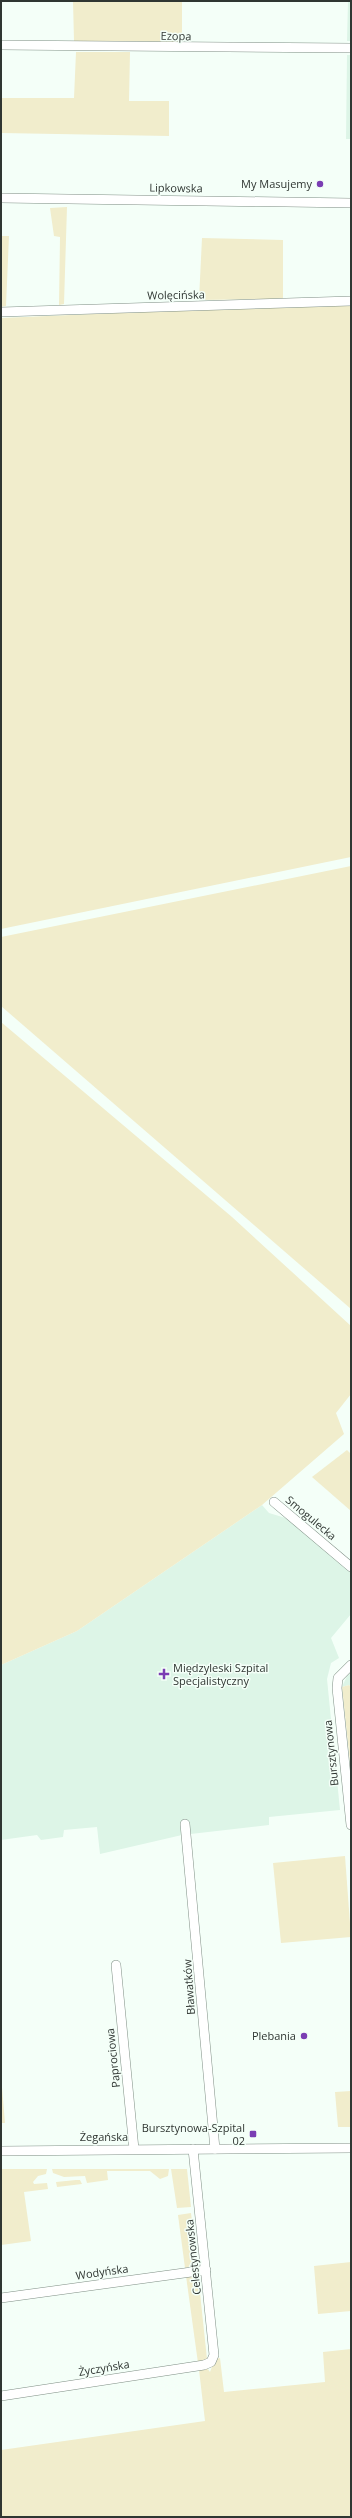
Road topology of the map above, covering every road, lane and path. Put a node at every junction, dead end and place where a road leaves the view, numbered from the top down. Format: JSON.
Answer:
{"nodes":[{"id":1,"x":1,"y":46,"type":"edge"},
{"id":2,"x":351,"y":48,"type":"edge"},
{"id":3,"x":1,"y":198,"type":"edge"},
{"id":4,"x":351,"y":202,"type":"edge"},
{"id":5,"x":351,"y":301,"type":"edge"},
{"id":6,"x":1,"y":312,"type":"edge"},
{"id":7,"x":274,"y":1502,"type":"dead end"},
{"id":8,"x":351,"y":1567,"type":"edge"},
{"id":9,"x":351,"y":1665,"type":"edge"},
{"id":10,"x":185,"y":1824,"type":"dead end"},
{"id":11,"x":351,"y":1825,"type":"edge"},
{"id":12,"x":116,"y":1965,"type":"dead end"},
{"id":13,"x":215,"y":2148,"type":"junction"},
{"id":14,"x":351,"y":2148,"type":"edge"},
{"id":15,"x":134,"y":2149,"type":"junction"},
{"id":16,"x":194,"y":2149,"type":"junction"},
{"id":17,"x":1,"y":2151,"type":"edge"},
{"id":18,"x":206,"y":2270,"type":"junction"},
{"id":19,"x":1,"y":2298,"type":"edge"},
{"id":20,"x":210,"y":2362,"type":"joint"},
{"id":21,"x":1,"y":2396,"type":"edge"}],
"edges":[{"from":1,"to":2,"type":"street","name":"Ezopa"},
{"from":3,"to":4,"type":"street","name":"Lipkowska"},
{"from":5,"to":6,"type":"street","name":"Wolęcińska"},
{"from":7,"to":8,"type":"street","name":"Smogulecka"},
{"from":9,"to":11,"type":"street","name":"Bursztynowa"},
{"from":10,"to":13,"type":"street","name":"Bławatków"},
{"from":12,"to":15,"type":"street","name":"Paprociowa"},
{"from":13,"to":14,"type":"street","name":"Żegańska"},
{"from":13,"to":16,"type":"street","name":"Żegańska"},
{"from":15,"to":16,"type":"street","name":"Żegańska"},
{"from":15,"to":17,"type":"street","name":"Żegańska"},
{"from":16,"to":18,"type":"street","name":"Celestynowska"},
{"from":18,"to":19,"type":"street","name":"Wodyńska"},
{"from":18,"to":20,"type":"street","name":"Celestynowska"},
{"from":20,"to":21,"type":"street","name":"Życzyńska"}]}
